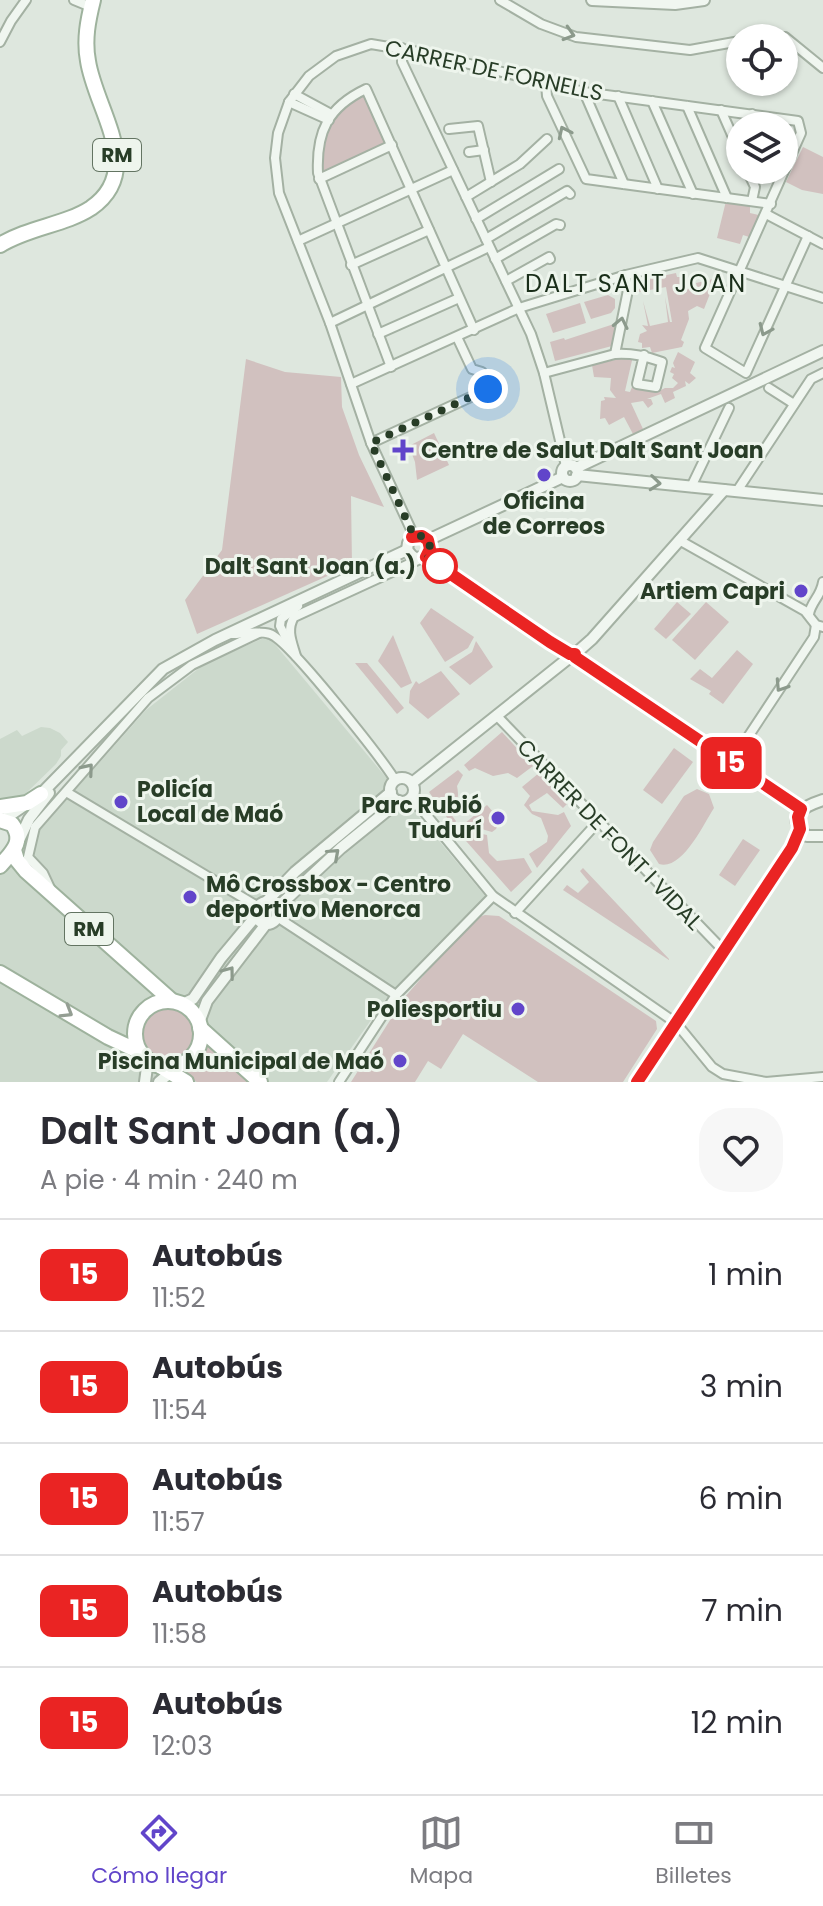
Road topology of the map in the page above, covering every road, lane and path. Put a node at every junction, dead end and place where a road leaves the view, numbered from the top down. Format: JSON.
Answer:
{"nodes":[{"id":1,"x":26,"y":0,"type":"edge"},
{"id":2,"x":74,"y":0,"type":"edge"},
{"id":3,"x":500,"y":0,"type":"edge"},
{"id":4,"x":592,"y":0,"type":"edge"},
{"id":5,"x":704,"y":0,"type":"edge"},
{"id":6,"x":92,"y":3,"type":"edge"},
{"id":7,"x":0,"y":42,"type":"edge"},
{"id":8,"x":726,"y":44,"type":"edge"},
{"id":9,"x":402,"y":48,"type":"junction"},
{"id":10,"x":798,"y":48,"type":"edge"},
{"id":11,"x":823,"y":68,"type":"edge"},
{"id":12,"x":546,"y":84,"type":"junction"},
{"id":13,"x":584,"y":92,"type":"junction"},
{"id":14,"x":618,"y":96,"type":"junction"},
{"id":15,"x":292,"y":98,"type":"junction"},
{"id":16,"x":652,"y":101,"type":"junction"},
{"id":17,"x":687,"y":106,"type":"junction"},
{"id":18,"x":721,"y":110,"type":"junction"},
{"id":19,"x":736,"y":112,"type":"edge"},
{"id":20,"x":330,"y":117,"type":"junction"},
{"id":21,"x":726,"y":121,"type":"edge"},
{"id":22,"x":449,"y":129,"type":"dead end"},
{"id":23,"x":547,"y":139,"type":"dead end"},
{"id":24,"x":392,"y":145,"type":"junction"},
{"id":25,"x":484,"y":150,"type":"junction"},
{"id":26,"x":469,"y":152,"type":"dead end"},
{"id":27,"x":559,"y":169,"type":"dead end"},
{"id":28,"x":453,"y":170,"type":"junction"},
{"id":29,"x":319,"y":179,"type":"junction"},
{"id":30,"x":491,"y":182,"type":"junction"},
{"id":31,"x":624,"y":184,"type":"junction"},
{"id":32,"x":754,"y":184,"type":"edge"},
{"id":33,"x":777,"y":184,"type":"edge"},
{"id":34,"x":658,"y":189,"type":"junction"},
{"id":35,"x":412,"y":190,"type":"junction"},
{"id":36,"x":570,"y":194,"type":"dead end"},
{"id":37,"x":693,"y":194,"type":"junction"},
{"id":38,"x":466,"y":197,"type":"junction"},
{"id":39,"x":727,"y":198,"type":"junction"},
{"id":40,"x":752,"y":201,"type":"junction"},
{"id":41,"x":771,"y":204,"type":"junction"},
{"id":42,"x":766,"y":214,"type":"junction"},
{"id":43,"x":476,"y":219,"type":"junction"},
{"id":44,"x":336,"y":225,"type":"junction"},
{"id":45,"x":560,"y":225,"type":"dead end"},
{"id":46,"x":429,"y":230,"type":"junction"},
{"id":47,"x":808,"y":236,"type":"junction"},
{"id":48,"x":298,"y":241,"type":"junction"},
{"id":49,"x":487,"y":243,"type":"junction"},
{"id":50,"x":823,"y":244,"type":"edge"},
{"id":51,"x":0,"y":245,"type":"edge"},
{"id":52,"x":495,"y":259,"type":"junction"},
{"id":53,"x":550,"y":259,"type":"dead end"},
{"id":54,"x":351,"y":265,"type":"junction"},
{"id":55,"x":445,"y":268,"type":"junction"},
{"id":56,"x":740,"y":270,"type":"junction"},
{"id":57,"x":626,"y":275,"type":"junction"},
{"id":58,"x":506,"y":281,"type":"junction"},
{"id":59,"x":786,"y":285,"type":"junction"},
{"id":60,"x":459,"y":298,"type":"junction"},
{"id":61,"x":823,"y":298,"type":"edge"},
{"id":62,"x":367,"y":305,"type":"junction"},
{"id":63,"x":519,"y":308,"type":"junction"},
{"id":64,"x":330,"y":323,"type":"junction"},
{"id":65,"x":474,"y":330,"type":"junction"},
{"id":66,"x":378,"y":334,"type":"junction"},
{"id":67,"x":457,"y":337,"type":"junction"},
{"id":68,"x":823,"y":351,"type":"edge"},
{"id":69,"x":615,"y":354,"type":"junction"},
{"id":70,"x":644,"y":355,"type":"dead end"},
{"id":71,"x":391,"y":367,"type":"junction"},
{"id":72,"x":544,"y":373,"type":"junction"},
{"id":73,"x":823,"y":373,"type":"edge"},
{"id":74,"x":351,"y":384,"type":"junction"},
{"id":75,"x":769,"y":388,"type":"dead end"},
{"id":76,"x":794,"y":404,"type":"junction"},
{"id":77,"x":729,"y":408,"type":"dead end"},
{"id":78,"x":371,"y":443,"type":"junction"},
{"id":79,"x":570,"y":471,"type":"junction"},
{"id":80,"x":691,"y":487,"type":"junction"},
{"id":81,"x":724,"y":490,"type":"junction"},
{"id":82,"x":737,"y":491,"type":"junction"},
{"id":83,"x":823,"y":500,"type":"edge"},
{"id":84,"x":414,"y":536,"type":"junction"},
{"id":85,"x":428,"y":540,"type":"junction"},
{"id":86,"x":679,"y":540,"type":"junction"},
{"id":87,"x":407,"y":550,"type":"junction"},
{"id":88,"x":423,"y":558,"type":"junction"},
{"id":89,"x":823,"y":582,"type":"edge"},
{"id":90,"x":320,"y":591,"type":"junction"},
{"id":91,"x":809,"y":614,"type":"junction"},
{"id":92,"x":820,"y":626,"type":"edge"},
{"id":93,"x":259,"y":633,"type":"junction"},
{"id":94,"x":227,"y":635,"type":"junction"},
{"id":95,"x":572,"y":655,"type":"junction"},
{"id":96,"x":297,"y":657,"type":"junction"},
{"id":97,"x":497,"y":716,"type":"junction"},
{"id":98,"x":742,"y":746,"type":"junction"},
{"id":99,"x":714,"y":751,"type":"junction"},
{"id":100,"x":73,"y":763,"type":"junction"},
{"id":101,"x":748,"y":774,"type":"junction"},
{"id":102,"x":395,"y":780,"type":"junction"},
{"id":103,"x":412,"y":783,"type":"junction"},
{"id":104,"x":391,"y":792,"type":"junction"},
{"id":105,"x":68,"y":793,"type":"junction"},
{"id":106,"x":41,"y":794,"type":"joint"},
{"id":107,"x":405,"y":800,"type":"junction"},
{"id":108,"x":822,"y":802,"type":"edge"},
{"id":109,"x":801,"y":809,"type":"junction"},
{"id":110,"x":1,"y":817,"type":"edge"},
{"id":111,"x":597,"y":823,"type":"junction"},
{"id":112,"x":803,"y":832,"type":"junction"},
{"id":113,"x":823,"y":836,"type":"edge"},
{"id":114,"x":16,"y":846,"type":"junction"},
{"id":115,"x":0,"y":866,"type":"edge"},
{"id":116,"x":53,"y":895,"type":"junction"},
{"id":117,"x":493,"y":896,"type":"junction"},
{"id":118,"x":260,"y":908,"type":"junction"},
{"id":119,"x":277,"y":913,"type":"junction"},
{"id":120,"x":515,"y":913,"type":"junction"},
{"id":121,"x":266,"y":924,"type":"junction"},
{"id":122,"x":724,"y":951,"type":"junction"},
{"id":123,"x":0,"y":973,"type":"edge"},
{"id":124,"x":396,"y":995,"type":"junction"},
{"id":125,"x":177,"y":1002,"type":"junction"},
{"id":126,"x":676,"y":1023,"type":"junction"},
{"id":127,"x":200,"y":1025,"type":"junction"},
{"id":128,"x":141,"y":1053,"type":"junction"},
{"id":129,"x":168,"y":1071,"type":"edge"},
{"id":130,"x":823,"y":1077,"type":"edge"},
{"id":131,"x":145,"y":1082,"type":"edge"},
{"id":132,"x":186,"y":1082,"type":"edge"},
{"id":133,"x":260,"y":1082,"type":"edge"},
{"id":134,"x":339,"y":1082,"type":"edge"},
{"id":135,"x":637,"y":1082,"type":"edge"}],
"edges":[{"from":1,"to":7,"type":"street"},
{"from":2,"to":6,"type":"street"},
{"from":3,"to":8,"type":"street","one_way":true},
{"from":4,"to":5,"type":"street"},
{"from":6,"to":51,"type":"main road","number":"RM"},
{"from":9,"to":12,"type":"street","name":"CARRER DE FORNELLS"},
{"from":9,"to":15,"type":"street","name":"CARRER DE FORNELLS"},
{"from":9,"to":28,"type":"street"},
{"from":10,"to":11,"type":"street"},
{"from":12,"to":13,"type":"street","name":"CARRER DE FORNELLS"},
{"from":31,"to":12,"type":"street","one_way":true},
{"from":13,"to":14,"type":"street","name":"CARRER DE FORNELLS"},
{"from":13,"to":31,"type":"street"},
{"from":14,"to":16,"type":"street","name":"CARRER DE FORNELLS"},
{"from":14,"to":34,"type":"street"},
{"from":15,"to":20,"type":"street"},
{"from":15,"to":48,"type":"street","name":"CARRER DE FORNELLS"},
{"from":16,"to":17,"type":"street","name":"CARRER DE FORNELLS"},
{"from":16,"to":37,"type":"street"},
{"from":17,"to":18,"type":"street","name":"CARRER DE FORNELLS"},
{"from":17,"to":39,"type":"street"},
{"from":18,"to":19,"type":"street","name":"CARRER DE FORNELLS"},
{"from":18,"to":21,"type":"street"},
{"from":20,"to":24,"type":"street"},
{"from":20,"to":29,"type":"street"},
{"from":22,"to":25,"type":"street"},
{"from":23,"to":30,"type":"street"},
{"from":24,"to":29,"type":"street"},
{"from":24,"to":35,"type":"street"},
{"from":25,"to":26,"type":"street"},
{"from":25,"to":30,"type":"street"},
{"from":27,"to":43,"type":"street"},
{"from":28,"to":35,"type":"street"},
{"from":28,"to":38,"type":"street"},
{"from":29,"to":44,"type":"street"},
{"from":30,"to":38,"type":"street"},
{"from":31,"to":34,"type":"street"},
{"from":32,"to":40,"type":"street"},
{"from":33,"to":41,"type":"street"},
{"from":34,"to":37,"type":"street"},
{"from":35,"to":44,"type":"street"},
{"from":35,"to":46,"type":"street"},
{"from":36,"to":49,"type":"street"},
{"from":37,"to":39,"type":"street"},
{"from":38,"to":43,"type":"street"},
{"from":39,"to":40,"type":"street"},
{"from":40,"to":41,"type":"street"},
{"from":41,"to":42,"type":"street"},
{"from":42,"to":47,"type":"street"},
{"from":42,"to":56,"type":"street"},
{"from":43,"to":49,"type":"street"},
{"from":44,"to":48,"type":"street"},
{"from":44,"to":54,"type":"street"},
{"from":45,"to":52,"type":"street"},
{"from":46,"to":54,"type":"street"},
{"from":46,"to":55,"type":"street"},
{"from":47,"to":50,"type":"street"},
{"from":47,"to":59,"type":"street"},
{"from":48,"to":64,"type":"street","name":"CARRER DE FORNELLS"},
{"from":49,"to":52,"type":"street"},
{"from":49,"to":55,"type":"street"},
{"from":52,"to":58,"type":"street"},
{"from":53,"to":58,"type":"street"},
{"from":54,"to":62,"type":"street"},
{"from":55,"to":60,"type":"street"},
{"from":55,"to":62,"type":"street"},
{"from":56,"to":57,"type":"street"},
{"from":56,"to":59,"type":"street"},
{"from":59,"to":56,"type":"street","one_way":true},
{"from":57,"to":63,"type":"street"},
{"from":69,"to":57,"type":"street","one_way":true},
{"from":58,"to":63,"type":"street"},
{"from":59,"to":61,"type":"street"},
{"from":60,"to":65,"type":"street"},
{"from":60,"to":66,"type":"street"},
{"from":62,"to":64,"type":"street"},
{"from":62,"to":66,"type":"street"},
{"from":63,"to":65,"type":"street"},
{"from":63,"to":72,"type":"street"},
{"from":64,"to":74,"type":"street","name":"CARRER DE FORNELLS"},
{"from":65,"to":67,"type":"street"},
{"from":66,"to":71,"type":"street"},
{"from":67,"to":71,"type":"street"},
{"from":67,"to":78,"type":"street"},
{"from":68,"to":79,"type":"street"},
{"from":69,"to":70,"type":"street"},
{"from":69,"to":72,"type":"street"},
{"from":71,"to":74,"type":"street"},
{"from":72,"to":79,"type":"street"},
{"from":73,"to":76,"type":"street"},
{"from":74,"to":78,"type":"street","name":"CARRER DE FORNELLS"},
{"from":75,"to":76,"type":"street"},
{"from":76,"to":82,"type":"street"},
{"from":77,"to":80,"type":"street"},
{"from":78,"to":84,"type":"street","name":"CARRER DE FORNELLS"},
{"from":79,"to":80,"type":"street","one_way":true},
{"from":79,"to":85,"type":"street"},
{"from":80,"to":81,"type":"street"},
{"from":81,"to":82,"type":"street"},
{"from":81,"to":86,"type":"street"},
{"from":82,"to":83,"type":"street"},
{"from":84,"to":85,"type":"street"},
{"from":84,"to":87,"type":"street"},
{"from":85,"to":88,"type":"street"},
{"from":86,"to":91,"type":"street"},
{"from":86,"to":95,"type":"street"},
{"from":87,"to":88,"type":"street"},
{"from":87,"to":90,"type":"street"},
{"from":88,"to":95,"type":"street"},
{"from":88,"to":96,"type":"street"},
{"from":89,"to":91,"type":"street"},
{"from":90,"to":94,"type":"street"},
{"from":90,"to":96,"type":"street"},
{"from":91,"to":92,"type":"street"},
{"from":92,"to":98,"type":"street","one_way":true},
{"from":93,"to":94,"type":"street"},
{"from":93,"to":96,"type":"street"},
{"from":105,"to":93,"type":"street","one_way":true},
{"from":94,"to":100,"type":"street"},
{"from":95,"to":97,"type":"street"},
{"from":95,"to":99,"type":"street"},
{"from":96,"to":102,"type":"street"},
{"from":97,"to":103,"type":"street"},
{"from":97,"to":111,"type":"street","name":"CARRER DE FONT I VIDAL"},
{"from":98,"to":99,"type":"street"},
{"from":98,"to":101,"type":"street"},
{"from":99,"to":101,"type":"street"},
{"from":100,"to":106,"type":"street"},
{"from":100,"to":114,"type":"street"},
{"from":101,"to":109,"type":"street"},
{"from":102,"to":103,"type":"street"},
{"from":102,"to":104,"type":"street"},
{"from":103,"to":107,"type":"street"},
{"from":104,"to":107,"type":"street"},
{"from":104,"to":118,"type":"street"},
{"from":105,"to":116,"type":"street"},
{"from":105,"to":118,"type":"street"},
{"from":106,"to":110,"type":"main road","number":"RM"},
{"from":107,"to":117,"type":"street"},
{"from":119,"to":107,"type":"street","one_way":true},
{"from":108,"to":109,"type":"street"},
{"from":109,"to":112,"type":"street"},
{"from":110,"to":114,"type":"main road","number":"RM"},
{"from":111,"to":120,"type":"street"},
{"from":111,"to":122,"type":"street","name":"CARRER DE FONT I VIDAL"},
{"from":112,"to":113,"type":"street"},
{"from":112,"to":122,"type":"street"},
{"from":114,"to":115,"type":"main road"},
{"from":114,"to":116,"type":"main road","number":"RM"},
{"from":116,"to":125,"type":"main road","number":"RM"},
{"from":117,"to":120,"type":"street"},
{"from":117,"to":124,"type":"street"},
{"from":118,"to":119,"type":"street"},
{"from":118,"to":121,"type":"street"},
{"from":118,"to":125,"type":"street"},
{"from":119,"to":121,"type":"street"},
{"from":119,"to":124,"type":"street"},
{"from":120,"to":126,"type":"street"},
{"from":127,"to":121,"type":"street","one_way":true},
{"from":122,"to":126,"type":"street"},
{"from":123,"to":128,"type":"main road","one_way":true},
{"from":124,"to":134,"type":"street"},
{"from":125,"to":127,"type":"main road","number":"RM"},
{"from":125,"to":128,"type":"main road"},
{"from":126,"to":130,"type":"street"},
{"from":126,"to":135,"type":"street"},
{"from":127,"to":129,"type":"main road"},
{"from":127,"to":133,"type":"main road","number":"RM"},
{"from":128,"to":129,"type":"main road"},
{"from":128,"to":131,"type":"street"},
{"from":129,"to":132,"type":"main road"}]}
